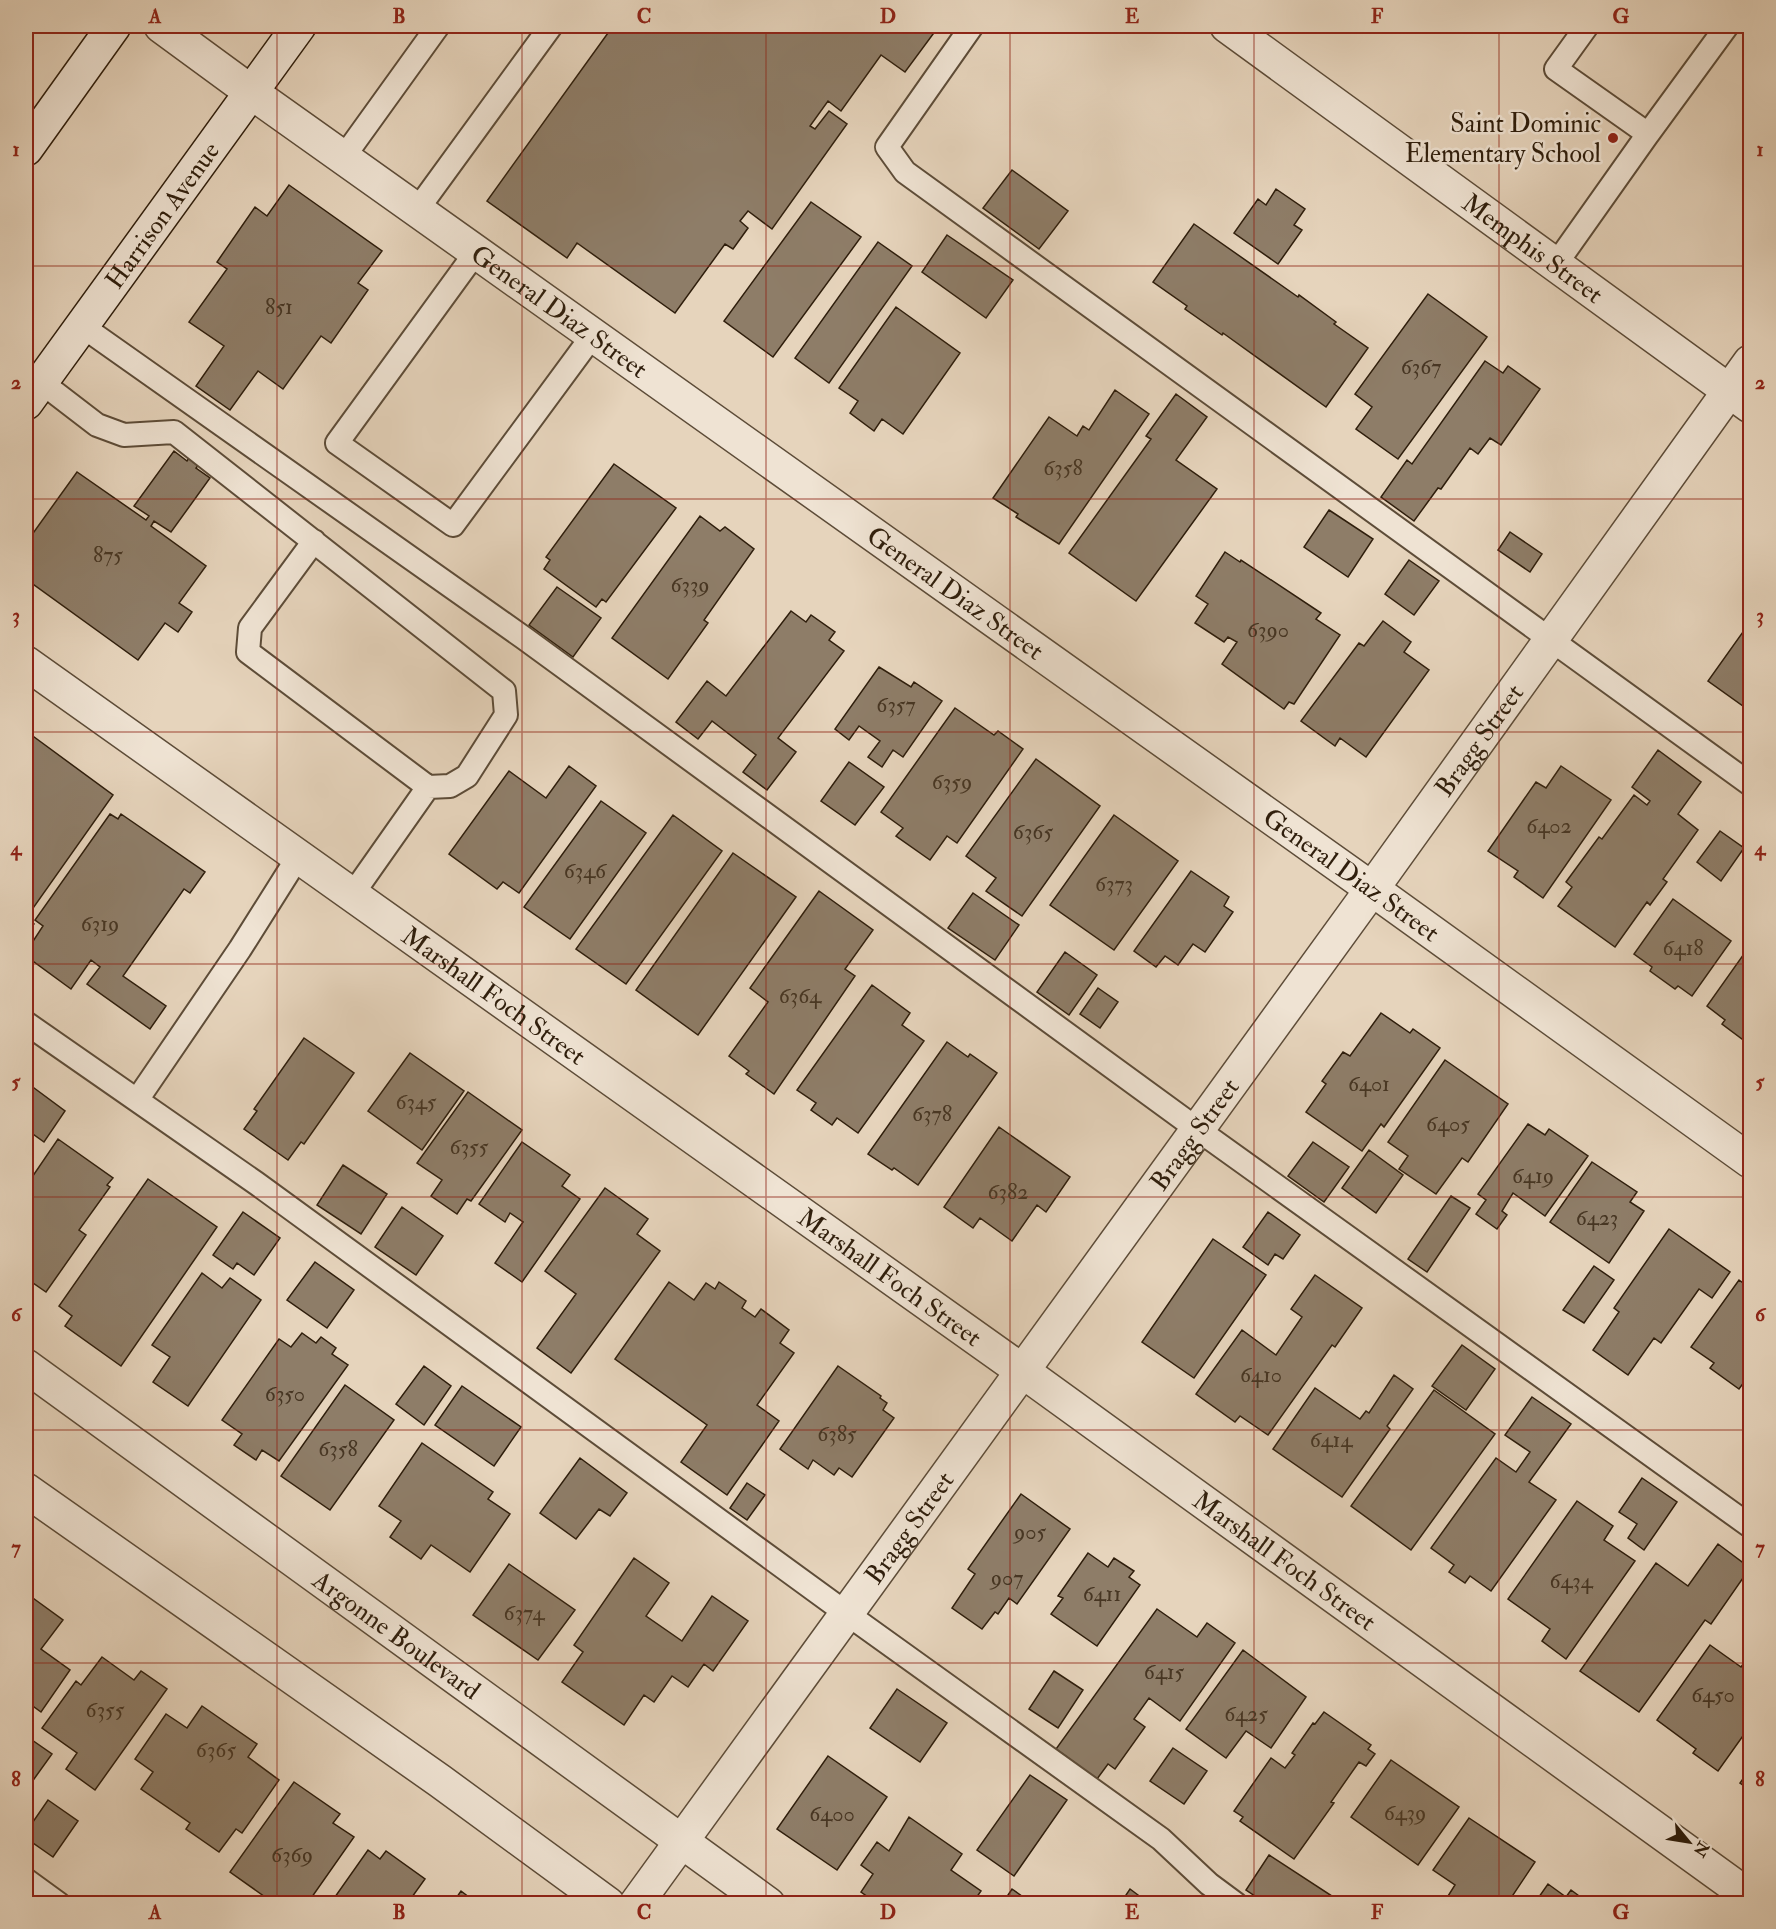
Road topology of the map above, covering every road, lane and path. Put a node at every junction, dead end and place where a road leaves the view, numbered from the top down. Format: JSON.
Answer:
{"nodes":[{"id":1,"x":114,"y":26,"type":"edge"},
{"id":2,"x":161,"y":26,"type":"edge"},
{"id":3,"x":299,"y":26,"type":"edge"},
{"id":4,"x":438,"y":26,"type":"edge"},
{"id":5,"x":551,"y":26,"type":"edge"},
{"id":6,"x":972,"y":26,"type":"edge"},
{"id":7,"x":1227,"y":26,"type":"edge"},
{"id":8,"x":1587,"y":26,"type":"edge"},
{"id":9,"x":1727,"y":26,"type":"edge"},
{"id":10,"x":251,"y":92,"type":"junction"},
{"id":11,"x":1648,"y":134,"type":"junction"},
{"id":12,"x":26,"y":149,"type":"edge"},
{"id":13,"x":343,"y":158,"type":"junction"},
{"id":14,"x":417,"y":210,"type":"junction"},
{"id":15,"x":476,"y":252,"type":"junction"},
{"id":16,"x":1556,"y":264,"type":"junction"},
{"id":17,"x":82,"y":326,"type":"junction"},
{"id":18,"x":593,"y":335,"type":"junction"},
{"id":19,"x":1750,"y":362,"type":"edge"},
{"id":20,"x":33,"y":393,"type":"edge"},
{"id":21,"x":1740,"y":398,"type":"edge"},
{"id":22,"x":314,"y":541,"type":"junction"},
{"id":23,"x":1550,"y":640,"type":"junction"},
{"id":24,"x":26,"y":663,"type":"edge"},
{"id":25,"x":1750,"y":784,"type":"edge"},
{"id":26,"x":428,"y":787,"type":"junction"},
{"id":27,"x":298,"y":857,"type":"junction"},
{"id":28,"x":1372,"y":889,"type":"junction"},
{"id":29,"x":352,"y":895,"type":"junction"},
{"id":30,"x":26,"y":1023,"type":"edge"},
{"id":31,"x":136,"y":1100,"type":"junction"},
{"id":32,"x":1197,"y":1129,"type":"junction"},
{"id":33,"x":1750,"y":1161,"type":"edge"},
{"id":34,"x":26,"y":1366,"type":"edge"},
{"id":35,"x":1021,"y":1370,"type":"junction"},
{"id":36,"x":26,"y":1491,"type":"edge"},
{"id":37,"x":1750,"y":1526,"type":"edge"},
{"id":38,"x":846,"y":1613,"type":"junction"},
{"id":39,"x":681,"y":1841,"type":"junction"},
{"id":40,"x":26,"y":1880,"type":"edge"},
{"id":41,"x":1750,"y":1897,"type":"edge"},
{"id":42,"x":59,"y":1904,"type":"edge"},
{"id":43,"x":608,"y":1904,"type":"edge"},
{"id":44,"x":636,"y":1904,"type":"edge"},
{"id":45,"x":768,"y":1904,"type":"edge"},
{"id":46,"x":1236,"y":1904,"type":"edge"}],
"edges":[{"from":1,"to":12,"type":"street"},
{"from":2,"to":10,"type":"street","name":"General Diaz Street"},
{"from":3,"to":10,"type":"street","name":"Harrison Avenue"},
{"from":4,"to":13,"type":"lane"},
{"from":5,"to":14,"type":"lane"},
{"from":6,"to":23,"type":"lane"},
{"from":7,"to":16,"type":"street","name":"Memphis Street"},
{"from":8,"to":11,"type":"lane"},
{"from":9,"to":11,"type":"lane"},
{"from":10,"to":13,"type":"street","name":"General Diaz Street"},
{"from":10,"to":17,"type":"street","name":"Harrison Avenue"},
{"from":11,"to":16,"type":"lane"},
{"from":13,"to":14,"type":"street","name":"General Diaz Street"},
{"from":14,"to":15,"type":"street","name":"General Diaz Street"},
{"from":15,"to":18,"type":"street","name":"General Diaz Street"},
{"from":15,"to":18,"type":"lane"},
{"from":16,"to":21,"type":"street","name":"Memphis Street"},
{"from":17,"to":20,"type":"street","name":"Harrison Avenue"},
{"from":17,"to":32,"type":"lane"},
{"from":18,"to":28,"type":"street","name":"General Diaz Street"},
{"from":19,"to":21,"type":"street","name":"Bragg Street"},
{"from":20,"to":22,"type":"lane"},
{"from":21,"to":23,"type":"street","name":"Bragg Street"},
{"from":22,"to":26,"type":"lane"},
{"from":22,"to":26,"type":"lane"},
{"from":23,"to":25,"type":"lane"},
{"from":23,"to":28,"type":"street","name":"Bragg Street"},
{"from":24,"to":27,"type":"street","name":"Marshall Foch Street"},
{"from":26,"to":29,"type":"lane"},
{"from":27,"to":29,"type":"street","name":"Marshall Foch Street"},
{"from":27,"to":31,"type":"lane"},
{"from":28,"to":32,"type":"street","name":"Bragg Street"},
{"from":28,"to":33,"type":"street","name":"General Diaz Street"},
{"from":29,"to":35,"type":"street","name":"Marshall Foch Street"},
{"from":30,"to":31,"type":"lane"},
{"from":31,"to":38,"type":"lane"},
{"from":32,"to":35,"type":"street","name":"Bragg Street"},
{"from":32,"to":37,"type":"lane"},
{"from":34,"to":39,"type":"street","name":"Argonne Boulevard"},
{"from":35,"to":38,"type":"street","name":"Bragg Street"},
{"from":35,"to":41,"type":"street","name":"Marshall Foch Street"},
{"from":36,"to":43,"type":"street"},
{"from":38,"to":39,"type":"street","name":"Bragg Street"},
{"from":38,"to":46,"type":"lane"},
{"from":39,"to":44,"type":"street","name":"Bragg Street"},
{"from":39,"to":45,"type":"street","name":"Argonne Boulevard"},
{"from":40,"to":42,"type":"lane"}]}
